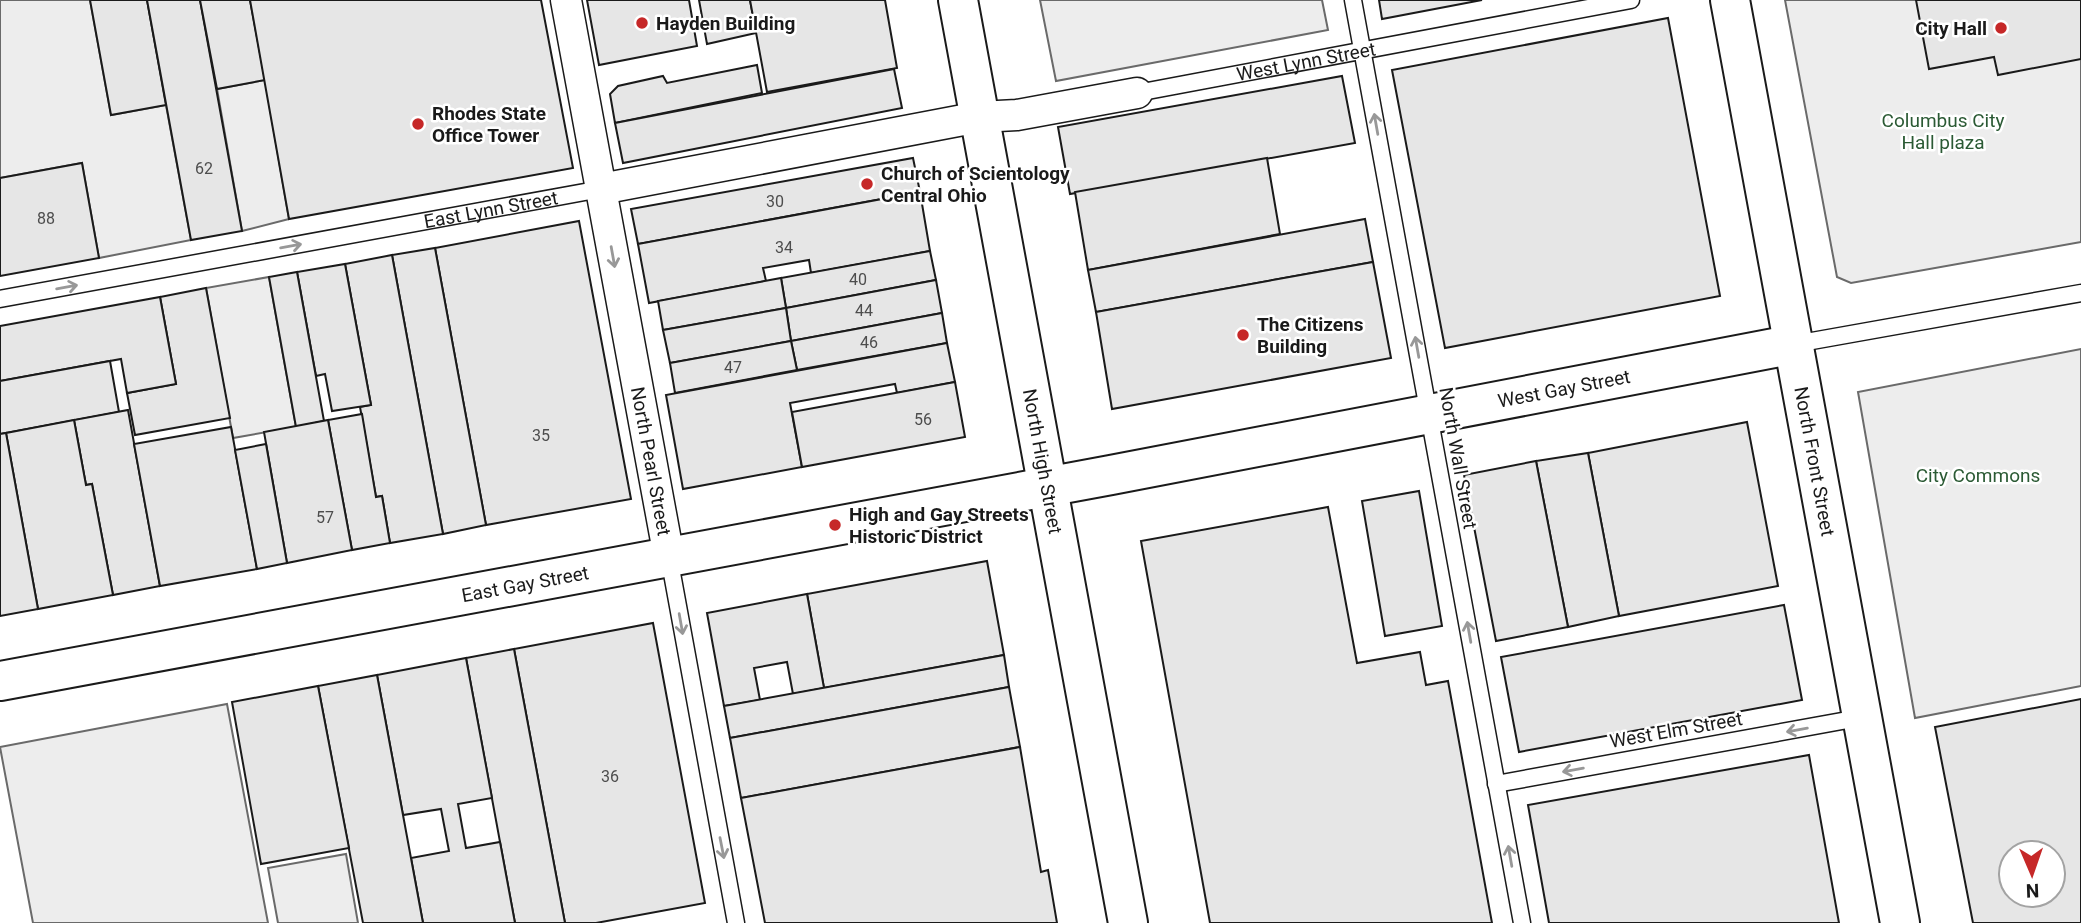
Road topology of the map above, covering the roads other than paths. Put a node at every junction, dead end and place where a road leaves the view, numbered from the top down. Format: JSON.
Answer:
{"nodes":[{"id":1,"x":566,"y":0,"type":"edge"},
{"id":2,"x":958,"y":0,"type":"edge"},
{"id":3,"x":1353,"y":0,"type":"edge"},
{"id":4,"x":1631,"y":0,"type":"edge"},
{"id":5,"x":1730,"y":0,"type":"edge"},
{"id":6,"x":1362,"y":51,"type":"junction"},
{"id":7,"x":1138,"y":93,"type":"joint"},
{"id":8,"x":979,"y":117,"type":"junction"},
{"id":9,"x":601,"y":190,"type":"junction"},
{"id":10,"x":2081,"y":293,"type":"edge"},
{"id":11,"x":0,"y":299,"type":"edge"},
{"id":12,"x":1795,"y":344,"type":"junction"},
{"id":13,"x":1429,"y":415,"type":"junction"},
{"id":14,"x":1048,"y":487,"type":"junction"},
{"id":15,"x":669,"y":557,"type":"junction"},
{"id":16,"x":0,"y":681,"type":"edge"},
{"id":17,"x":1864,"y":718,"type":"junction"},
{"id":18,"x":1496,"y":784,"type":"junction"},
{"id":19,"x":735,"y":923,"type":"edge"},
{"id":20,"x":1128,"y":923,"type":"edge"},
{"id":21,"x":1522,"y":923,"type":"edge"},
{"id":22,"x":1900,"y":923,"type":"edge"}],
"edges":[{"from":1,"to":9,"type":"street","name":"North Pearl Street"},
{"from":2,"to":8,"type":"street","name":"North High Street"},
{"from":3,"to":6,"type":"lane","name":"North Wall Street"},
{"from":4,"to":6,"type":"lane","name":"West Lynn Street"},
{"from":5,"to":12,"type":"street","name":"North Front Street"},
{"from":6,"to":7,"type":"lane","name":"West Lynn Street"},
{"from":13,"to":6,"type":"lane","name":"North Wall Street","one_way":true},
{"from":7,"to":8,"type":"street","name":"West Lynn Street"},
{"from":8,"to":9,"type":"street","name":"East Lynn Street"},
{"from":8,"to":14,"type":"street","name":"North High Street"},
{"from":11,"to":9,"type":"lane","name":"East Lynn Street","one_way":true},
{"from":9,"to":15,"type":"street","name":"North Pearl Street","one_way":true},
{"from":10,"to":12,"type":"lane","name":"West Gay Street"},
{"from":12,"to":13,"type":"street","name":"West Gay Street"},
{"from":12,"to":17,"type":"street","name":"North Front Street"},
{"from":13,"to":14,"type":"street","name":"West Gay Street"},
{"from":18,"to":13,"type":"lane","name":"North Wall Street","one_way":true},
{"from":14,"to":15,"type":"street","name":"East Gay Street"},
{"from":14,"to":20,"type":"street","name":"North High Street"},
{"from":15,"to":16,"type":"street","name":"East Gay Street"},
{"from":15,"to":19,"type":"lane","name":"North Pearl Street","one_way":true},
{"from":17,"to":18,"type":"lane","name":"West Elm Street","one_way":true},
{"from":17,"to":22,"type":"street","name":"North Front Street"},
{"from":21,"to":18,"type":"lane","name":"North Wall Street","one_way":true}]}
